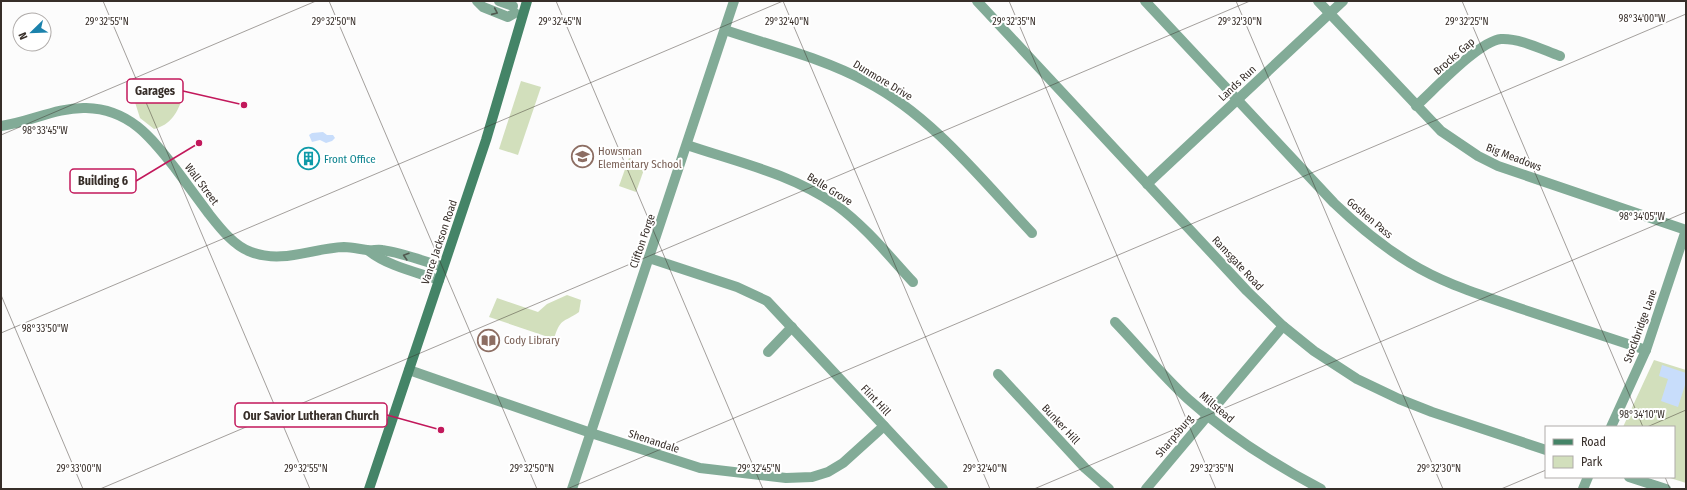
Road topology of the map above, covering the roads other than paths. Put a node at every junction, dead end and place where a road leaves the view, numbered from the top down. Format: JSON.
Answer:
{"nodes":[{"id":1,"x":477,"y":1,"type":"edge"},
{"id":2,"x":499,"y":1,"type":"edge"},
{"id":3,"x":527,"y":1,"type":"edge"},
{"id":4,"x":734,"y":1,"type":"edge"},
{"id":5,"x":977,"y":1,"type":"edge"},
{"id":6,"x":1146,"y":1,"type":"edge"},
{"id":7,"x":1318,"y":1,"type":"edge"},
{"id":8,"x":1343,"y":1,"type":"edge"},
{"id":9,"x":516,"y":9,"type":"edge"},
{"id":10,"x":1330,"y":14,"type":"junction"},
{"id":11,"x":725,"y":30,"type":"junction"},
{"id":12,"x":1560,"y":56,"type":"dead end"},
{"id":13,"x":1237,"y":99,"type":"junction"},
{"id":14,"x":1416,"y":106,"type":"junction"},
{"id":15,"x":1,"y":126,"type":"edge"},
{"id":16,"x":687,"y":145,"type":"junction"},
{"id":17,"x":1147,"y":184,"type":"junction"},
{"id":18,"x":1686,"y":230,"type":"edge"},
{"id":19,"x":1032,"y":233,"type":"dead end"},
{"id":20,"x":369,"y":251,"type":"junction"},
{"id":21,"x":649,"y":258,"type":"junction"},
{"id":22,"x":443,"y":267,"type":"junction"},
{"id":23,"x":439,"y":280,"type":"junction"},
{"id":24,"x":914,"y":282,"type":"dead end"},
{"id":25,"x":1115,"y":322,"type":"dead end"},
{"id":26,"x":1283,"y":326,"type":"junction"},
{"id":27,"x":792,"y":327,"type":"junction"},
{"id":28,"x":1646,"y":350,"type":"junction"},
{"id":29,"x":768,"y":352,"type":"dead end"},
{"id":30,"x":409,"y":370,"type":"junction"},
{"id":31,"x":998,"y":374,"type":"dead end"},
{"id":32,"x":1208,"y":415,"type":"junction"},
{"id":33,"x":884,"y":426,"type":"junction"},
{"id":34,"x":1611,"y":426,"type":"edge"},
{"id":35,"x":591,"y":433,"type":"junction"},
{"id":36,"x":1545,"y":450,"type":"edge"},
{"id":37,"x":1588,"y":478,"type":"edge"},
{"id":38,"x":1632,"y":478,"type":"edge"},
{"id":39,"x":369,"y":489,"type":"edge"},
{"id":40,"x":572,"y":489,"type":"edge"},
{"id":41,"x":943,"y":489,"type":"edge"},
{"id":42,"x":1109,"y":489,"type":"edge"},
{"id":43,"x":1146,"y":489,"type":"edge"},
{"id":44,"x":1321,"y":489,"type":"edge"},
{"id":45,"x":1583,"y":489,"type":"edge"},
{"id":46,"x":1666,"y":489,"type":"edge"}],
"edges":[{"from":1,"to":9,"type":"street","one_way":true},
{"from":2,"to":9,"type":"street"},
{"from":3,"to":9,"type":"main road","name":"Vance Jackson Road"},
{"from":4,"to":11,"type":"street","name":"Clifton Forge"},
{"from":5,"to":17,"type":"street","name":"Ramsgate Road"},
{"from":6,"to":13,"type":"street","name":"Goshen Pass"},
{"from":7,"to":10,"type":"street","name":"Big Meadows"},
{"from":8,"to":10,"type":"street","name":"Lands Run"},
{"from":9,"to":22,"type":"main road","name":"Vance Jackson Road"},
{"from":10,"to":13,"type":"street","name":"Lands Run"},
{"from":10,"to":14,"type":"street","name":"Big Meadows"},
{"from":11,"to":16,"type":"street","name":"Clifton Forge"},
{"from":11,"to":19,"type":"street","name":"Dunmore Drive"},
{"from":12,"to":14,"type":"street","name":"Brocks Gap"},
{"from":13,"to":17,"type":"street","name":"Lands Run"},
{"from":13,"to":28,"type":"street","name":"Goshen Pass"},
{"from":14,"to":18,"type":"street","name":"Big Meadows"},
{"from":15,"to":20,"type":"street","name":"Wall Street"},
{"from":16,"to":21,"type":"street","name":"Clifton Forge"},
{"from":16,"to":24,"type":"street","name":"Belle Grove"},
{"from":17,"to":26,"type":"street","name":"Ramsgate Road"},
{"from":18,"to":28,"type":"street","name":"Stockbridge Lane"},
{"from":22,"to":20,"type":"street","name":"Wall Street","one_way":true},
{"from":20,"to":23,"type":"street","name":"Wall Street"},
{"from":21,"to":27,"type":"street","name":"Flint Hill"},
{"from":21,"to":35,"type":"street","name":"Clifton Forge"},
{"from":22,"to":23,"type":"main road","name":"Vance Jackson Road"},
{"from":23,"to":30,"type":"main road","name":"Vance Jackson Road"},
{"from":25,"to":32,"type":"street","name":"Millstead"},
{"from":26,"to":32,"type":"street","name":"Sharpsburg"},
{"from":26,"to":36,"type":"street","name":"Ramsgate Road"},
{"from":27,"to":29,"type":"street"},
{"from":27,"to":33,"type":"street","name":"Flint Hill"},
{"from":28,"to":34,"type":"street","name":"Stockbridge Lane"},
{"from":30,"to":35,"type":"street","name":"Shenandale"},
{"from":30,"to":39,"type":"main road","name":"Vance Jackson Road"},
{"from":31,"to":42,"type":"street","name":"Bunker Hill"},
{"from":32,"to":43,"type":"street","name":"Sharpsburg"},
{"from":32,"to":44,"type":"street","name":"Millstead"},
{"from":33,"to":35,"type":"street","name":"Shenandale"},
{"from":33,"to":41,"type":"street","name":"Flint Hill"},
{"from":35,"to":40,"type":"street","name":"Clifton Forge"},
{"from":37,"to":45,"type":"street"},
{"from":38,"to":46,"type":"street"}]}
